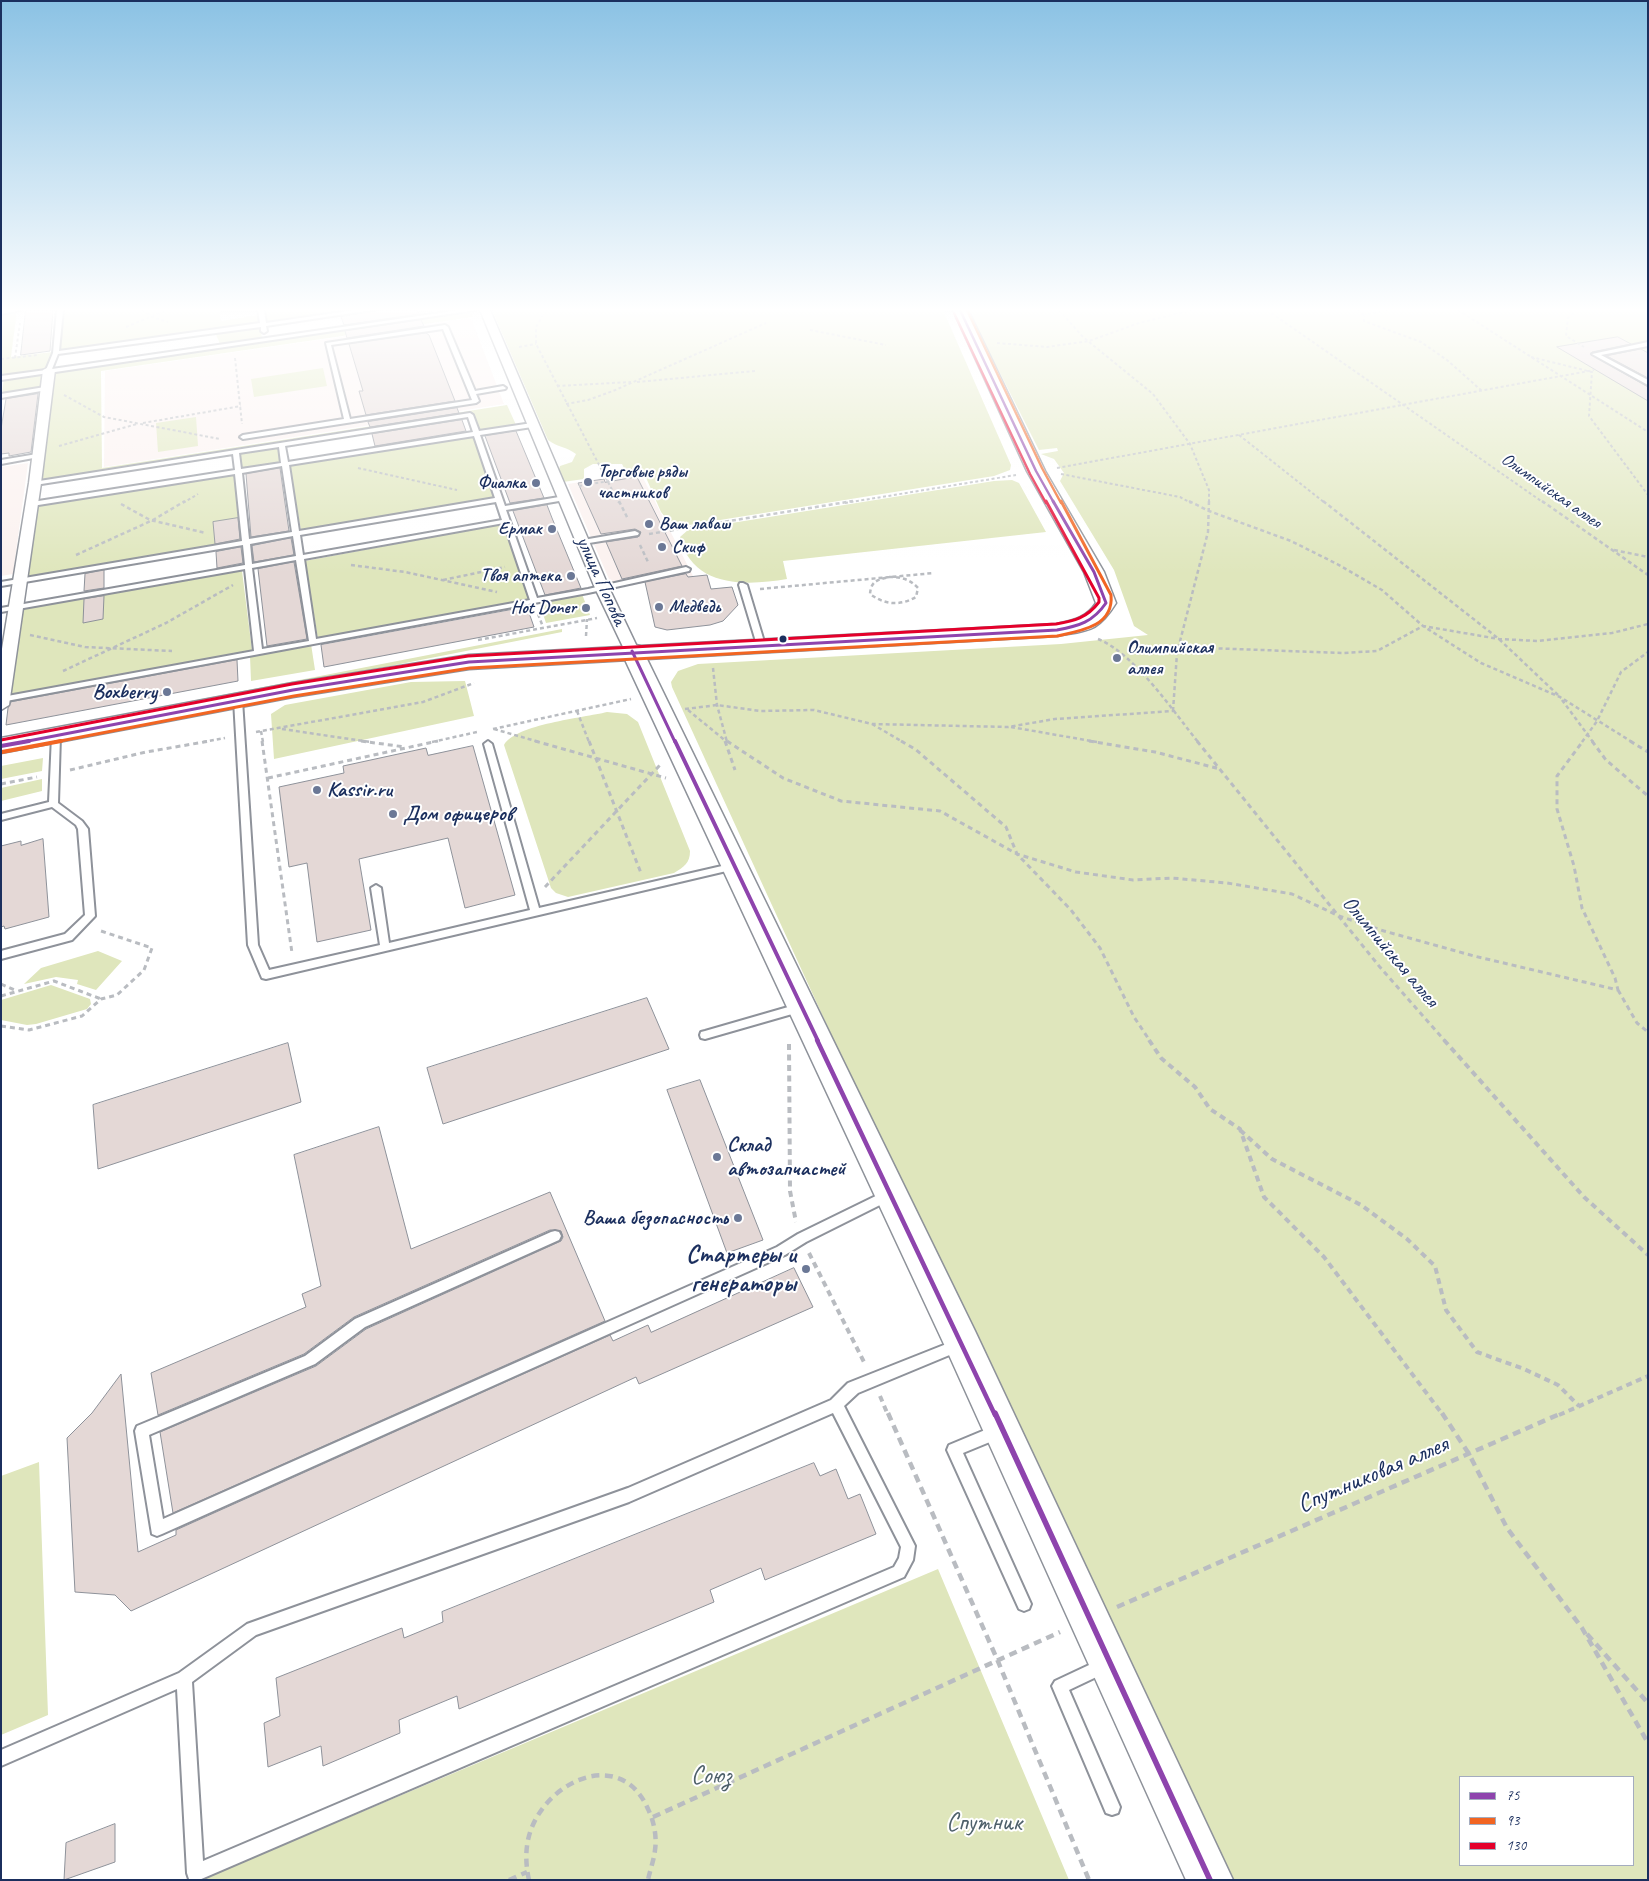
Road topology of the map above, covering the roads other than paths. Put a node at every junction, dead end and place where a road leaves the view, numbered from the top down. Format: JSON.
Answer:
{"nodes":[{"id":1,"x":45,"y":398,"type":"edge"},
{"id":2,"x":342,"y":398,"type":"edge"},
{"id":3,"x":474,"y":398,"type":"edge"},
{"id":4,"x":521,"y":398,"type":"edge"},
{"id":5,"x":1001,"y":398,"type":"edge"},
{"id":6,"x":348,"y":421,"type":"junction"},
{"id":7,"x":532,"y":426,"type":"junction"},
{"id":8,"x":477,"y":434,"type":"junction"},
{"id":9,"x":243,"y":437,"type":"road end"},
{"id":10,"x":282,"y":444,"type":"junction"},
{"id":11,"x":236,"y":452,"type":"junction"},
{"id":12,"x":38,"y":454,"type":"junction"},
{"id":13,"x":2,"y":462,"type":"edge"},
{"id":14,"x":285,"y":464,"type":"junction"},
{"id":15,"x":1,"y":468,"type":"edge"},
{"id":16,"x":238,"y":472,"type":"junction"},
{"id":17,"x":35,"y":483,"type":"junction"},
{"id":18,"x":565,"y":498,"type":"junction"},
{"id":19,"x":499,"y":499,"type":"junction"},
{"id":20,"x":32,"y":504,"type":"junction"},
{"id":21,"x":502,"y":509,"type":"junction"},
{"id":22,"x":506,"y":521,"type":"junction"},
{"id":23,"x":635,"y":533,"type":"dead end"},
{"id":24,"x":296,"y":534,"type":"junction"},
{"id":25,"x":246,"y":542,"type":"junction"},
{"id":26,"x":583,"y":542,"type":"junction"},
{"id":27,"x":300,"y":557,"type":"junction"},
{"id":28,"x":248,"y":566,"type":"junction"},
{"id":29,"x":686,"y":569,"type":"dead end"},
{"id":30,"x":21,"y":580,"type":"junction"},
{"id":31,"x":1,"y":584,"type":"edge"},
{"id":32,"x":602,"y":588,"type":"junction"},
{"id":33,"x":744,"y":588,"type":"road end"},
{"id":34,"x":534,"y":601,"type":"junction"},
{"id":35,"x":16,"y":607,"type":"junction"},
{"id":36,"x":1,"y":610,"type":"edge"},
{"id":37,"x":313,"y":642,"type":"junction"},
{"id":38,"x":760,"y":645,"type":"junction"},
{"id":39,"x":258,"y":652,"type":"junction"},
{"id":40,"x":632,"y":652,"type":"junction"},
{"id":41,"x":5,"y":660,"type":"edge"},
{"id":42,"x":2,"y":698,"type":"edge"},
{"id":43,"x":238,"y":700,"type":"junction"},
{"id":44,"x":56,"y":736,"type":"junction"},
{"id":45,"x":488,"y":744,"type":"dead end"},
{"id":46,"x":1,"y":746,"type":"edge"},
{"id":47,"x":53,"y":804,"type":"junction"},
{"id":48,"x":1,"y":817,"type":"edge"},
{"id":49,"x":736,"y":866,"type":"junction"},
{"id":50,"x":376,"y":888,"type":"dead end"},
{"id":51,"x":536,"y":913,"type":"junction"},
{"id":52,"x":385,"y":948,"type":"junction"},
{"id":53,"x":1,"y":956,"type":"edge"},
{"id":54,"x":791,"y":1010,"type":"junction"},
{"id":55,"x":705,"y":1035,"type":"dead end"},
{"id":56,"x":891,"y":1194,"type":"junction"},
{"id":57,"x":555,"y":1236,"type":"dead end"},
{"id":58,"x":962,"y":1344,"type":"junction"},
{"id":59,"x":836,"y":1405,"type":"junction"},
{"id":60,"x":1003,"y":1430,"type":"junction"},
{"id":61,"x":1024,"y":1604,"type":"dead end"},
{"id":62,"x":1111,"y":1662,"type":"junction"},
{"id":63,"x":184,"y":1678,"type":"junction"},
{"id":64,"x":1,"y":1758,"type":"edge"},
{"id":65,"x":1112,"y":1807,"type":"dead end"},
{"id":66,"x":1210,"y":1880,"type":"edge"}],
"edges":[{"from":1,"to":12,"type":"street"},
{"from":2,"to":6,"type":"lane"},
{"from":3,"to":6,"type":"lane"},
{"from":4,"to":7,"type":"street","name":"улица Попова"},
{"from":5,"to":38,"type":"main road"},
{"from":6,"to":9,"type":"lane"},
{"from":7,"to":8,"type":"lane"},
{"from":7,"to":18,"type":"street","name":"улица Попова"},
{"from":8,"to":10,"type":"lane"},
{"from":8,"to":14,"type":"lane"},
{"from":8,"to":19,"type":"lane"},
{"from":10,"to":11,"type":"lane"},
{"from":10,"to":14,"type":"lane"},
{"from":11,"to":16,"type":"lane"},
{"from":11,"to":17,"type":"lane"},
{"from":12,"to":13,"type":"lane"},
{"from":12,"to":17,"type":"street"},
{"from":13,"to":15,"type":"lane"},
{"from":14,"to":16,"type":"lane"},
{"from":14,"to":24,"type":"lane"},
{"from":16,"to":20,"type":"lane"},
{"from":16,"to":25,"type":"lane"},
{"from":17,"to":20,"type":"street"},
{"from":18,"to":21,"type":"lane"},
{"from":18,"to":26,"type":"street","name":"улица Попова"},
{"from":19,"to":21,"type":"lane"},
{"from":19,"to":24,"type":"lane"},
{"from":20,"to":30,"type":"street"},
{"from":21,"to":22,"type":"lane"},
{"from":22,"to":27,"type":"lane"},
{"from":22,"to":34,"type":"lane"},
{"from":23,"to":26,"type":"lane"},
{"from":24,"to":25,"type":"lane"},
{"from":24,"to":27,"type":"lane"},
{"from":25,"to":28,"type":"lane"},
{"from":25,"to":30,"type":"lane"},
{"from":26,"to":32,"type":"street","name":"улица Попова"},
{"from":27,"to":28,"type":"lane"},
{"from":27,"to":37,"type":"lane"},
{"from":28,"to":35,"type":"lane"},
{"from":28,"to":39,"type":"lane"},
{"from":29,"to":32,"type":"lane"},
{"from":30,"to":31,"type":"lane"},
{"from":30,"to":35,"type":"street"},
{"from":32,"to":34,"type":"lane"},
{"from":32,"to":40,"type":"street","name":"улица Попова"},
{"from":33,"to":38,"type":"lane"},
{"from":34,"to":37,"type":"lane"},
{"from":35,"to":36,"type":"lane"},
{"from":35,"to":41,"type":"street"},
{"from":37,"to":39,"type":"lane"},
{"from":38,"to":40,"type":"main road"},
{"from":39,"to":42,"type":"lane"},
{"from":40,"to":43,"type":"main road"},
{"from":40,"to":49,"type":"main road","name":"улица Попова"},
{"from":41,"to":42,"type":"street"},
{"from":43,"to":44,"type":"main road"},
{"from":43,"to":52,"type":"lane"},
{"from":44,"to":46,"type":"main road"},
{"from":44,"to":47,"type":"lane"},
{"from":45,"to":51,"type":"lane"},
{"from":47,"to":48,"type":"lane"},
{"from":47,"to":53,"type":"lane"},
{"from":49,"to":51,"type":"lane"},
{"from":49,"to":54,"type":"main road","name":"улица Попова"},
{"from":50,"to":52,"type":"lane"},
{"from":51,"to":52,"type":"lane"},
{"from":54,"to":55,"type":"lane"},
{"from":54,"to":56,"type":"main road","name":"улица Попова"},
{"from":56,"to":57,"type":"lane"},
{"from":56,"to":58,"type":"main road","name":"улица Попова"},
{"from":58,"to":59,"type":"lane"},
{"from":58,"to":60,"type":"main road","name":"улица Попова"},
{"from":59,"to":63,"type":"lane"},
{"from":59,"to":63,"type":"lane"},
{"from":60,"to":61,"type":"lane"},
{"from":60,"to":62,"type":"main road","name":"улица Попова"},
{"from":62,"to":65,"type":"lane"},
{"from":62,"to":66,"type":"main road","name":"улица Попова"},
{"from":63,"to":64,"type":"lane"}]}
